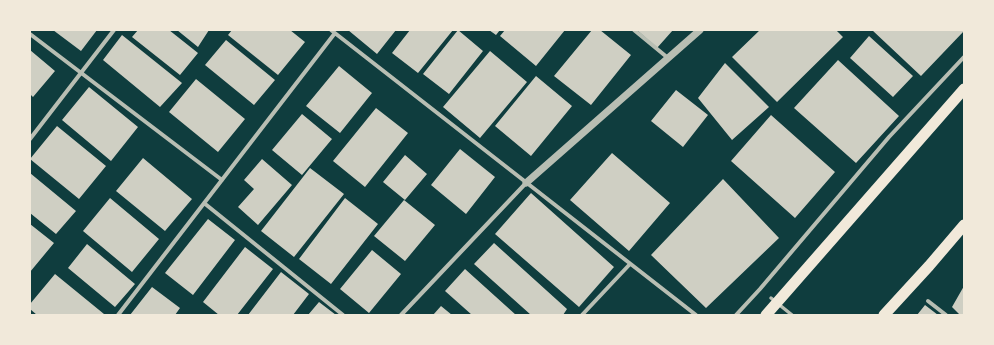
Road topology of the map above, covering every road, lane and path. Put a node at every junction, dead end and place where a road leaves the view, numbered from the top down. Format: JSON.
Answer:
{"nodes":[{"id":1,"x":114,"y":30,"type":"edge"},
{"id":2,"x":331,"y":30,"type":"edge"},
{"id":3,"x":634,"y":30,"type":"edge"},
{"id":4,"x":700,"y":30,"type":"edge"},
{"id":5,"x":335,"y":33,"type":"junction"},
{"id":6,"x":30,"y":34,"type":"edge"},
{"id":7,"x":964,"y":57,"type":"edge"},
{"id":8,"x":668,"y":58,"type":"junction"},
{"id":9,"x":81,"y":73,"type":"junction"},
{"id":10,"x":964,"y":89,"type":"edge"},
{"id":11,"x":30,"y":139,"type":"edge"},
{"id":12,"x":222,"y":180,"type":"junction"},
{"id":13,"x":526,"y":183,"type":"junction"},
{"id":14,"x":204,"y":203,"type":"junction"},
{"id":15,"x":964,"y":224,"type":"edge"},
{"id":16,"x":630,"y":264,"type":"junction"},
{"id":17,"x":771,"y":298,"type":"dead end"},
{"id":18,"x":928,"y":301,"type":"dead end"},
{"id":19,"x":118,"y":315,"type":"edge"},
{"id":20,"x":343,"y":315,"type":"edge"},
{"id":21,"x":401,"y":315,"type":"edge"},
{"id":22,"x":582,"y":315,"type":"edge"},
{"id":23,"x":696,"y":315,"type":"edge"},
{"id":24,"x":736,"y":315,"type":"edge"},
{"id":25,"x":766,"y":315,"type":"edge"},
{"id":26,"x":792,"y":315,"type":"edge"},
{"id":27,"x":884,"y":315,"type":"edge"},
{"id":28,"x":946,"y":315,"type":"edge"}],
"edges":[{"from":1,"to":9,"type":"street"},
{"from":2,"to":5,"type":"street"},
{"from":3,"to":8,"type":"street"},
{"from":4,"to":8,"type":"street"},
{"from":5,"to":12,"type":"street"},
{"from":5,"to":13,"type":"street"},
{"from":6,"to":9,"type":"street"},
{"from":7,"to":24,"type":"street"},
{"from":8,"to":13,"type":"street"},
{"from":9,"to":11,"type":"street"},
{"from":9,"to":12,"type":"street"},
{"from":10,"to":25,"type":"highway"},
{"from":12,"to":14,"type":"street"},
{"from":13,"to":16,"type":"street"},
{"from":13,"to":21,"type":"street"},
{"from":14,"to":19,"type":"street"},
{"from":14,"to":20,"type":"street"},
{"from":15,"to":27,"type":"highway"},
{"from":16,"to":22,"type":"street"},
{"from":16,"to":23,"type":"street"},
{"from":17,"to":26,"type":"street"},
{"from":18,"to":28,"type":"street"}]}
